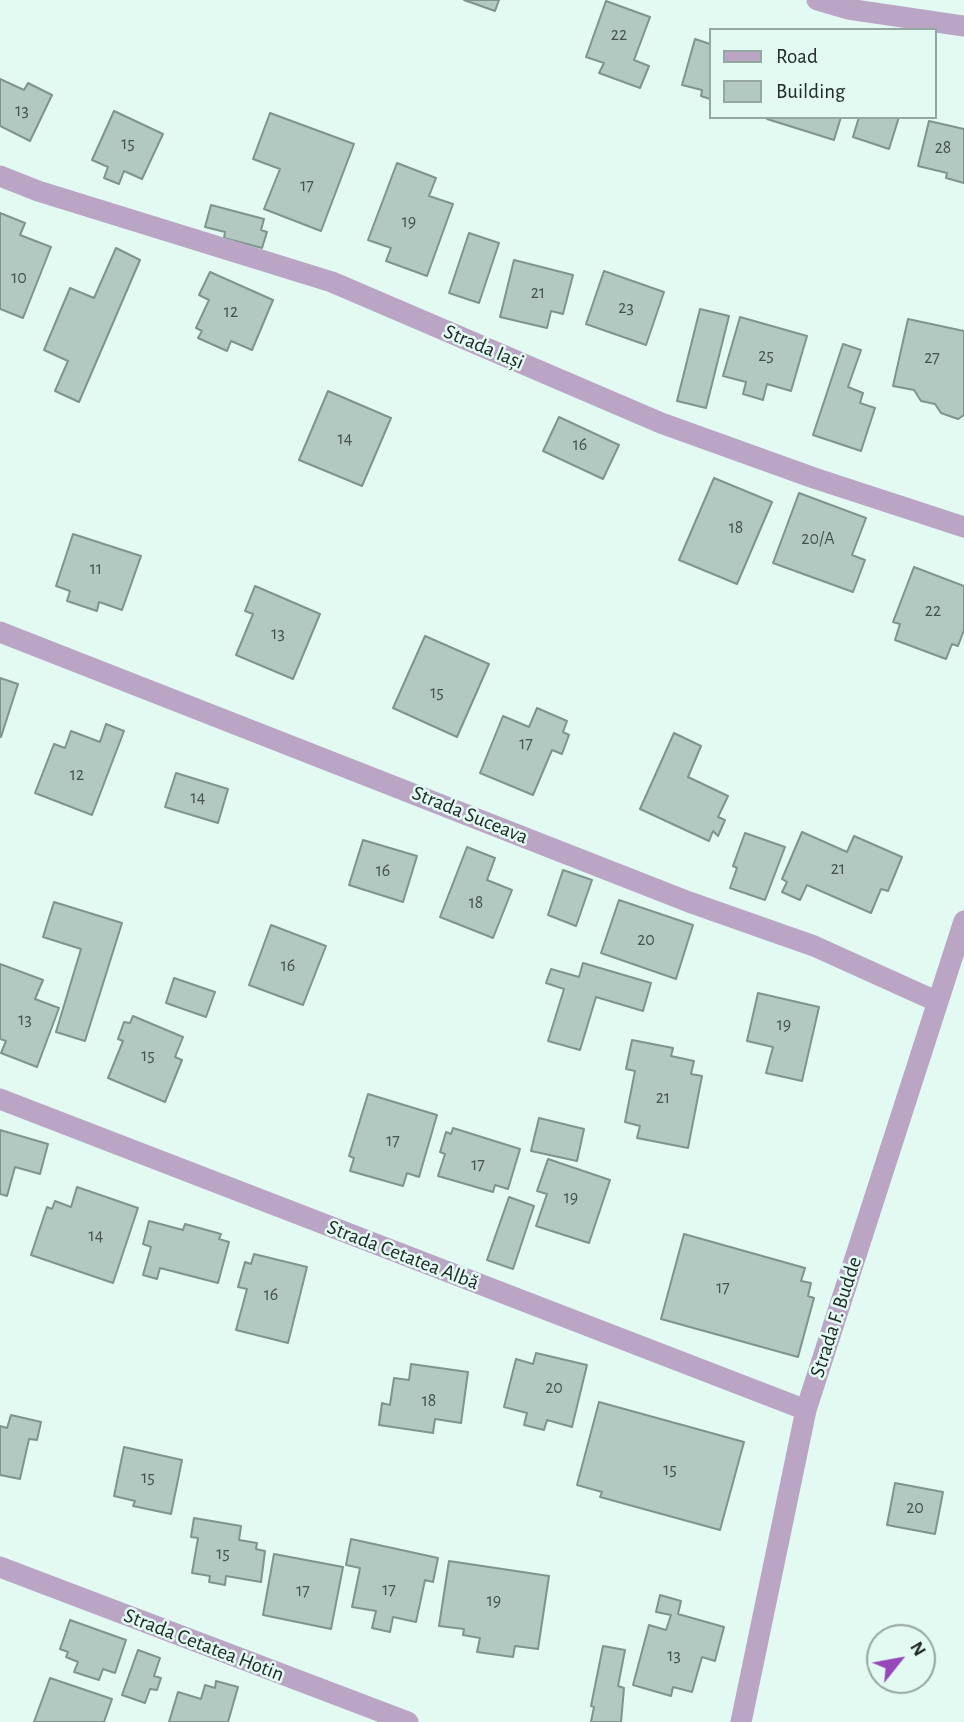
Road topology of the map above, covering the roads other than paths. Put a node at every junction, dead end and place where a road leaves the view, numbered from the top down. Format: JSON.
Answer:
{"nodes":[{"id":1,"x":817,"y":0,"type":"edge"},
{"id":2,"x":964,"y":26,"type":"edge"},
{"id":3,"x":0,"y":176,"type":"edge"},
{"id":4,"x":964,"y":527,"type":"edge"},
{"id":5,"x":0,"y":632,"type":"edge"},
{"id":6,"x":964,"y":921,"type":"edge"},
{"id":7,"x":938,"y":1002,"type":"junction"},
{"id":8,"x":0,"y":1099,"type":"edge"},
{"id":9,"x":806,"y":1410,"type":"junction"},
{"id":10,"x":0,"y":1567,"type":"edge"},
{"id":11,"x":408,"y":1722,"type":"edge"},
{"id":12,"x":741,"y":1722,"type":"edge"}],
"edges":[{"from":1,"to":2,"type":"street"},
{"from":3,"to":4,"type":"street","name":"Strada Iași"},
{"from":5,"to":7,"type":"street","name":"Strada Suceava"},
{"from":6,"to":7,"type":"street","name":"Strada F. Budde"},
{"from":7,"to":9,"type":"street","name":"Strada F. Budde"},
{"from":8,"to":9,"type":"street","name":"Strada Cetatea Albă"},
{"from":9,"to":12,"type":"street","name":"Strada F. Budde"},
{"from":10,"to":11,"type":"street","name":"Strada Cetatea Hotin"}]}
